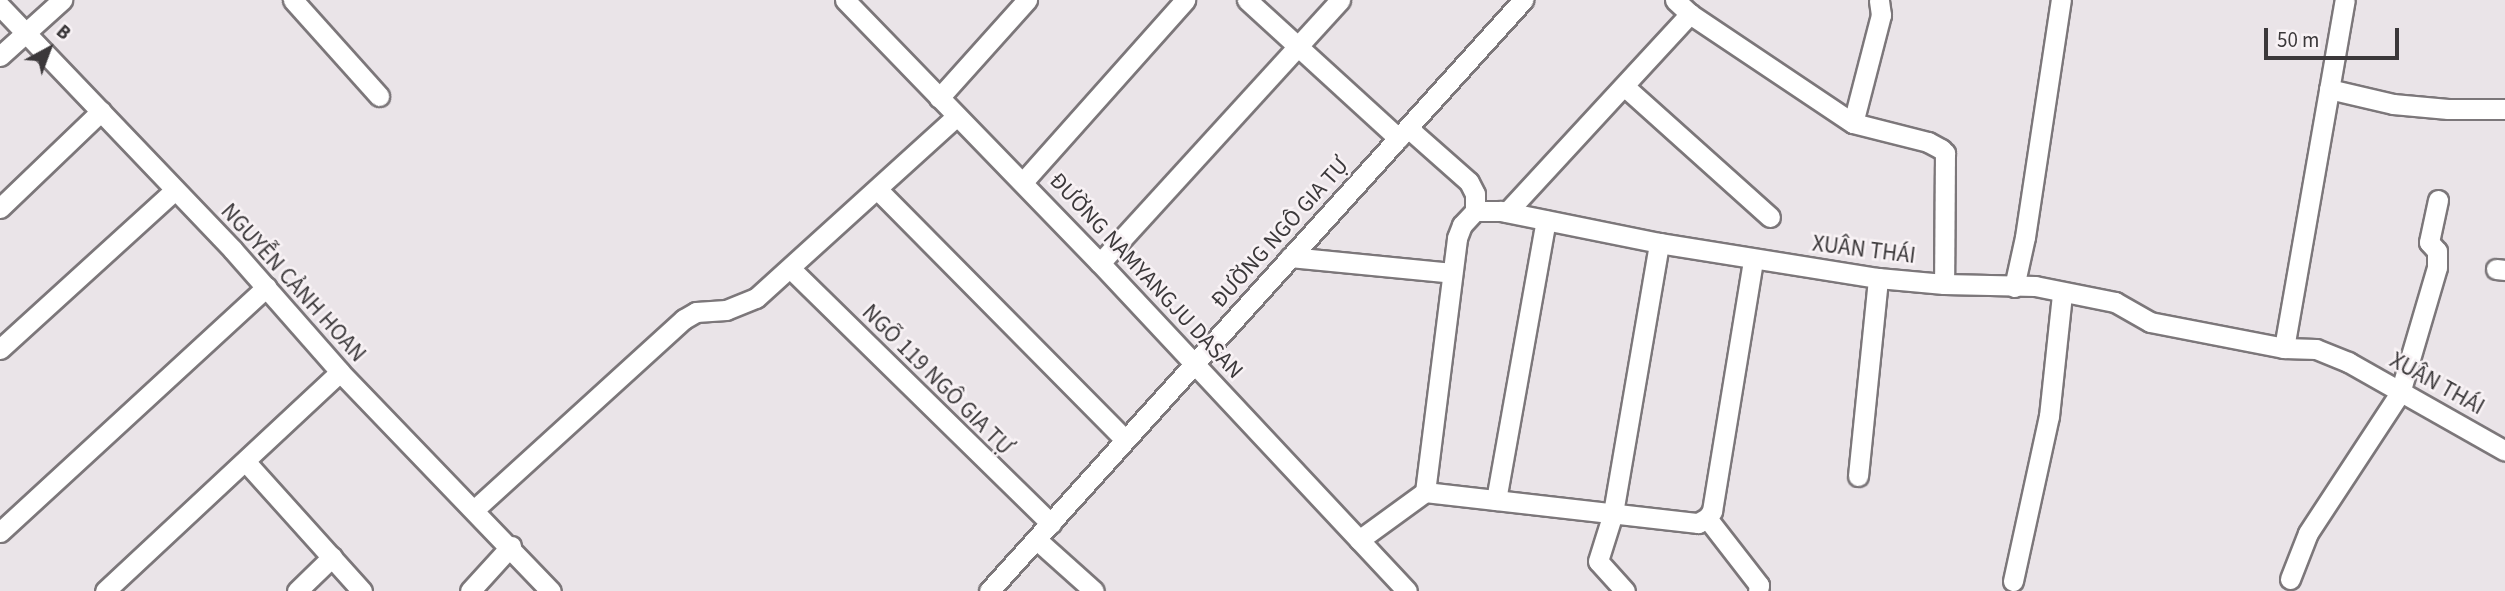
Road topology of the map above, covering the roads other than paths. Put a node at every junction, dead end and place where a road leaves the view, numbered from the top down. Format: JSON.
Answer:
{"nodes":[{"id":1,"x":62,"y":0,"type":"edge"},
{"id":2,"x":293,"y":0,"type":"edge"},
{"id":3,"x":845,"y":0,"type":"edge"},
{"id":4,"x":1027,"y":0,"type":"edge"},
{"id":5,"x":1185,"y":0,"type":"edge"},
{"id":6,"x":1247,"y":0,"type":"edge"},
{"id":7,"x":1340,"y":0,"type":"edge"},
{"id":8,"x":1523,"y":0,"type":"edge"},
{"id":9,"x":1675,"y":0,"type":"edge"},
{"id":10,"x":1879,"y":0,"type":"edge"},
{"id":11,"x":2061,"y":0,"type":"edge"},
{"id":12,"x":2344,"y":0,"type":"edge"},
{"id":13,"x":0,"y":6,"type":"edge"},
{"id":14,"x":1690,"y":14,"type":"junction"},
{"id":15,"x":24,"y":33,"type":"junction"},
{"id":16,"x":1298,"y":46,"type":"junction"},
{"id":17,"x":0,"y":56,"type":"edge"},
{"id":18,"x":1624,"y":86,"type":"junction"},
{"id":19,"x":2329,"y":89,"type":"junction"},
{"id":20,"x":379,"y":96,"type":"dead end"},
{"id":21,"x":939,"y":98,"type":"junction"},
{"id":22,"x":2505,"y":109,"type":"edge"},
{"id":23,"x":101,"y":111,"type":"junction"},
{"id":24,"x":957,"y":116,"type":"junction"},
{"id":25,"x":1853,"y":123,"type":"junction"},
{"id":26,"x":1403,"y":133,"type":"junction"},
{"id":27,"x":1023,"y":183,"type":"junction"},
{"id":28,"x":175,"y":190,"type":"junction"},
{"id":29,"x":878,"y":190,"type":"junction"},
{"id":30,"x":2438,"y":200,"type":"dead end"},
{"id":31,"x":0,"y":208,"type":"edge"},
{"id":32,"x":1475,"y":211,"type":"junction"},
{"id":33,"x":1507,"y":212,"type":"junction"},
{"id":34,"x":1770,"y":217,"type":"dead end"},
{"id":35,"x":1546,"y":220,"type":"junction"},
{"id":36,"x":1659,"y":243,"type":"junction"},
{"id":37,"x":1290,"y":257,"type":"junction"},
{"id":38,"x":1753,"y":260,"type":"junction"},
{"id":39,"x":1100,"y":263,"type":"junction"},
{"id":40,"x":791,"y":270,"type":"junction"},
{"id":41,"x":1452,"y":273,"type":"junction"},
{"id":42,"x":1878,"y":278,"type":"junction"},
{"id":43,"x":1944,"y":284,"type":"junction"},
{"id":44,"x":266,"y":287,"type":"junction"},
{"id":45,"x":2014,"y":287,"type":"junction"},
{"id":46,"x":2063,"y":293,"type":"junction"},
{"id":47,"x":2284,"y":348,"type":"junction"},
{"id":48,"x":0,"y":349,"type":"edge"},
{"id":49,"x":1196,"y":364,"type":"junction"},
{"id":50,"x":340,"y":372,"type":"junction"},
{"id":51,"x":2400,"y":393,"type":"junction"},
{"id":52,"x":1125,"y":440,"type":"junction"},
{"id":53,"x":2505,"y":451,"type":"edge"},
{"id":54,"x":245,"y":461,"type":"junction"},
{"id":55,"x":1858,"y":476,"type":"dead end"},
{"id":56,"x":1425,"y":492,"type":"junction"},
{"id":57,"x":1496,"y":500,"type":"junction"},
{"id":58,"x":475,"y":509,"type":"junction"},
{"id":59,"x":1613,"y":513,"type":"junction"},
{"id":60,"x":1707,"y":518,"type":"junction"},
{"id":61,"x":1051,"y":524,"type":"junction"},
{"id":62,"x":0,"y":532,"type":"edge"},
{"id":63,"x":1037,"y":540,"type":"junction"},
{"id":64,"x":1359,"y":540,"type":"junction"},
{"id":65,"x":511,"y":546,"type":"junction"},
{"id":66,"x":332,"y":557,"type":"junction"},
{"id":67,"x":2290,"y":579,"type":"dead end"},
{"id":68,"x":2013,"y":581,"type":"dead end"},
{"id":69,"x":997,"y":589,"type":"edge"},
{"id":70,"x":106,"y":591,"type":"edge"},
{"id":71,"x":297,"y":591,"type":"edge"},
{"id":72,"x":362,"y":591,"type":"edge"},
{"id":73,"x":470,"y":591,"type":"edge"},
{"id":74,"x":551,"y":591,"type":"edge"},
{"id":75,"x":1094,"y":591,"type":"edge"},
{"id":76,"x":1407,"y":591,"type":"edge"},
{"id":77,"x":1625,"y":591,"type":"edge"},
{"id":78,"x":1758,"y":591,"type":"edge"}],
"edges":[{"from":1,"to":15,"type":"street"},
{"from":2,"to":20,"type":"street"},
{"from":3,"to":21,"type":"street","name":"ĐƯỜNG NAMYANGJU DASAN"},
{"from":4,"to":21,"type":"street"},
{"from":5,"to":27,"type":"street"},
{"from":6,"to":16,"type":"street"},
{"from":7,"to":16,"type":"street"},
{"from":8,"to":26,"type":"street","name":"ĐƯỜNG NGÔ GIA TỰ"},
{"from":9,"to":14,"type":"street"},
{"from":10,"to":25,"type":"street"},
{"from":11,"to":45,"type":"street"},
{"from":12,"to":19,"type":"street"},
{"from":13,"to":15,"type":"street","name":"NGUYỄN CẢNH HOAN"},
{"from":14,"to":18,"type":"street"},
{"from":14,"to":25,"type":"street"},
{"from":15,"to":17,"type":"street"},
{"from":15,"to":23,"type":"street","name":"NGUYỄN CẢNH HOAN"},
{"from":16,"to":26,"type":"street"},
{"from":16,"to":39,"type":"street"},
{"from":18,"to":33,"type":"street"},
{"from":18,"to":34,"type":"street"},
{"from":19,"to":22,"type":"street"},
{"from":19,"to":47,"type":"street"},
{"from":21,"to":24,"type":"street","name":"ĐƯỜNG NAMYANGJU DASAN"},
{"from":23,"to":28,"type":"street","name":"NGUYỄN CẢNH HOAN"},
{"from":23,"to":31,"type":"street"},
{"from":24,"to":27,"type":"street","name":"ĐƯỜNG NAMYANGJU DASAN"},
{"from":24,"to":29,"type":"street"},
{"from":25,"to":43,"type":"street"},
{"from":26,"to":32,"type":"street"},
{"from":26,"to":37,"type":"street","name":"ĐƯỜNG NGÔ GIA TỰ"},
{"from":27,"to":39,"type":"street","name":"ĐƯỜNG NAMYANGJU DASAN"},
{"from":28,"to":44,"type":"street","name":"NGUYỄN CẢNH HOAN"},
{"from":28,"to":48,"type":"street"},
{"from":29,"to":40,"type":"street"},
{"from":29,"to":52,"type":"street"},
{"from":30,"to":51,"type":"street"},
{"from":32,"to":33,"type":"street","name":"XUÂN THÁI"},
{"from":32,"to":41,"type":"street"},
{"from":33,"to":35,"type":"street","name":"XUÂN THÁI"},
{"from":35,"to":36,"type":"street","name":"XUÂN THÁI"},
{"from":35,"to":57,"type":"street"},
{"from":36,"to":38,"type":"street","name":"XUÂN THÁI"},
{"from":36,"to":59,"type":"street"},
{"from":37,"to":41,"type":"street"},
{"from":37,"to":49,"type":"street","name":"ĐƯỜNG NGÔ GIA TỰ"},
{"from":38,"to":42,"type":"street","name":"XUÂN THÁI"},
{"from":38,"to":60,"type":"street"},
{"from":39,"to":49,"type":"street","name":"ĐƯỜNG NAMYANGJU DASAN"},
{"from":40,"to":58,"type":"street"},
{"from":40,"to":61,"type":"street","name":"NGÕ 119 NGÔ GIA TỰ"},
{"from":41,"to":56,"type":"street"},
{"from":42,"to":43,"type":"street","name":"XUÂN THÁI"},
{"from":42,"to":55,"type":"street"},
{"from":43,"to":45,"type":"street","name":"XUÂN THÁI"},
{"from":44,"to":50,"type":"street","name":"NGUYỄN CẢNH HOAN"},
{"from":44,"to":62,"type":"street"},
{"from":45,"to":46,"type":"street","name":"XUÂN THÁI"},
{"from":46,"to":47,"type":"street","name":"XUÂN THÁI"},
{"from":46,"to":68,"type":"street"},
{"from":47,"to":51,"type":"street","name":"XUÂN THÁI"},
{"from":49,"to":52,"type":"street","name":"ĐƯỜNG NGÔ GIA TỰ"},
{"from":49,"to":64,"type":"street","name":"ĐƯỜNG NAMYANGJU DASAN"},
{"from":50,"to":54,"type":"street"},
{"from":50,"to":58,"type":"street","name":"NGUYỄN CẢNH HOAN"},
{"from":51,"to":53,"type":"street","name":"XUÂN THÁI"},
{"from":51,"to":67,"type":"street"},
{"from":52,"to":61,"type":"street","name":"ĐƯỜNG NGÔ GIA TỰ"},
{"from":54,"to":66,"type":"street"},
{"from":54,"to":70,"type":"street"},
{"from":56,"to":57,"type":"street"},
{"from":56,"to":64,"type":"street"},
{"from":57,"to":59,"type":"street"},
{"from":58,"to":65,"type":"street","name":"NGUYỄN CẢNH HOAN"},
{"from":59,"to":60,"type":"street"},
{"from":59,"to":77,"type":"street"},
{"from":60,"to":78,"type":"street"},
{"from":61,"to":63,"type":"street","name":"ĐƯỜNG NGÔ GIA TỰ"},
{"from":63,"to":69,"type":"street","name":"ĐƯỜNG NGÔ GIA TỰ"},
{"from":63,"to":75,"type":"street"},
{"from":64,"to":76,"type":"street","name":"ĐƯỜNG NAMYANGJU DASAN"},
{"from":65,"to":73,"type":"street"},
{"from":65,"to":74,"type":"street","name":"NGUYỄN CẢNH HOAN"},
{"from":66,"to":71,"type":"street"},
{"from":66,"to":72,"type":"street"}]}
